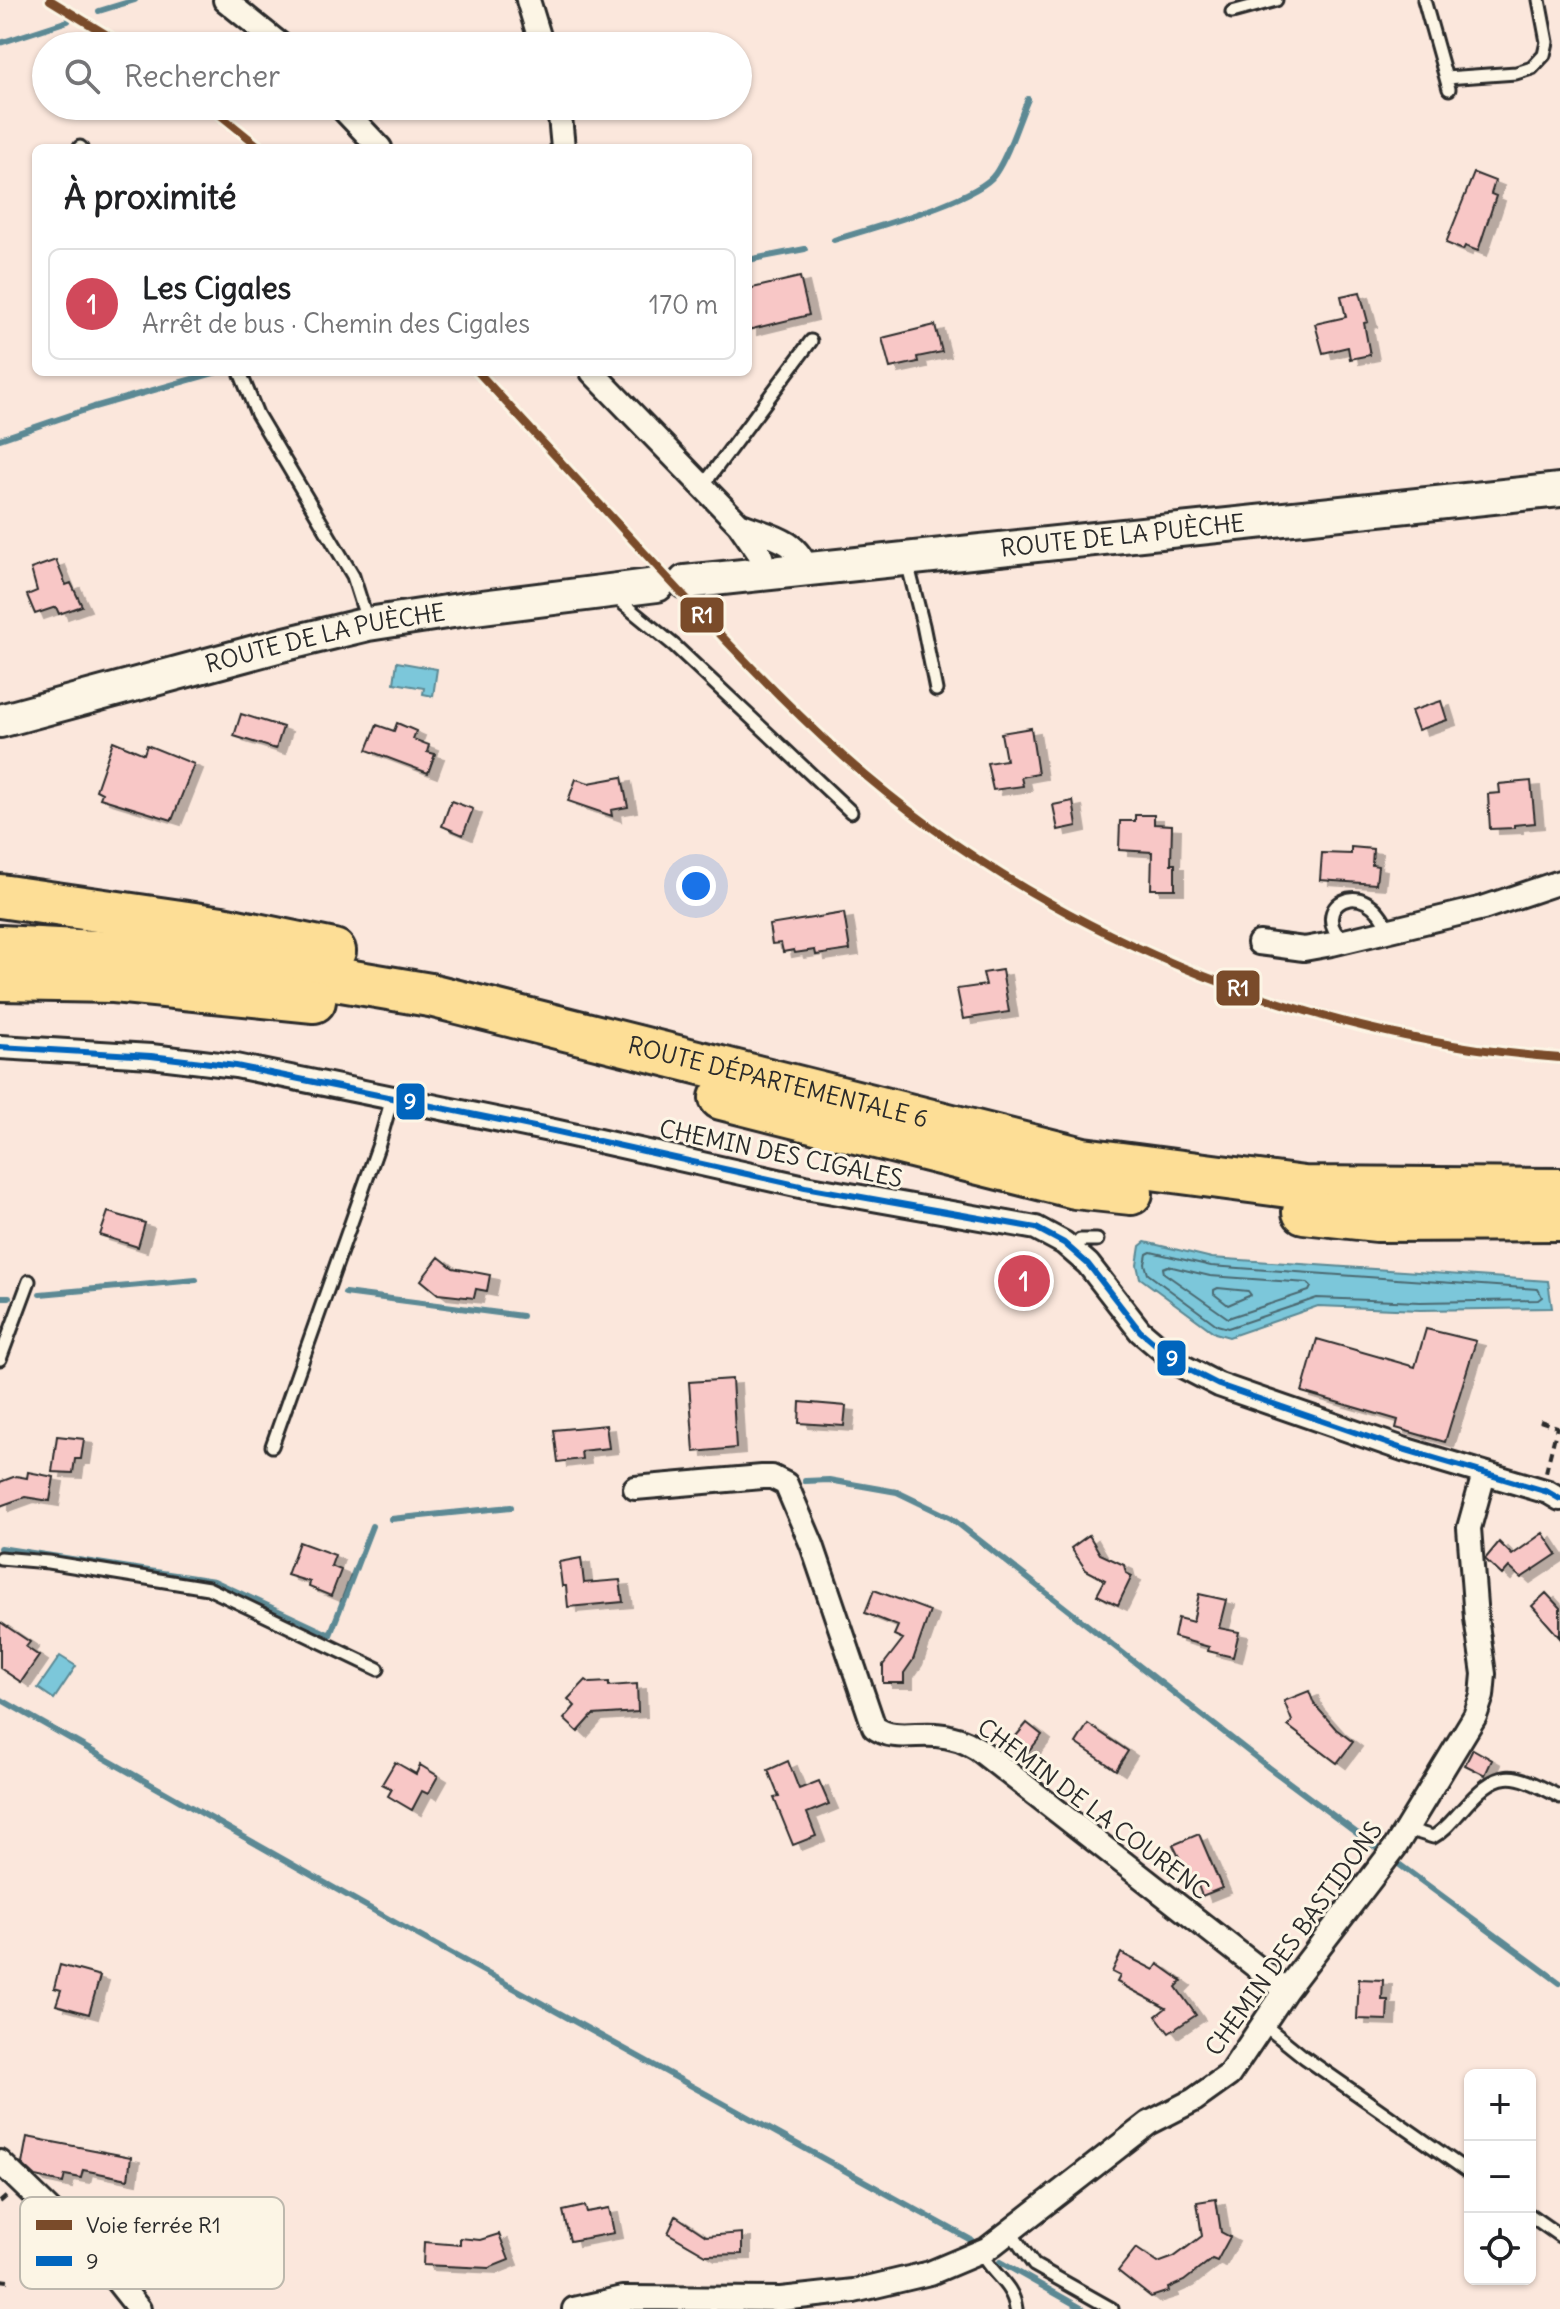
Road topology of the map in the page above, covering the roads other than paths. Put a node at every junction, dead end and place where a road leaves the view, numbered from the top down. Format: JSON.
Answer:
{"nodes":[{"id":1,"x":225,"y":0,"type":"edge"},
{"id":2,"x":528,"y":0,"type":"edge"},
{"id":3,"x":1276,"y":0,"type":"edge"},
{"id":4,"x":1424,"y":0,"type":"edge"},
{"id":5,"x":1539,"y":0,"type":"edge"},
{"id":6,"x":1232,"y":12,"type":"dead end"},
{"id":7,"x":265,"y":32,"type":"edge"},
{"id":8,"x":538,"y":32,"type":"edge"},
{"id":9,"x":353,"y":120,"type":"edge"},
{"id":10,"x":560,"y":120,"type":"edge"},
{"id":11,"x":376,"y":144,"type":"edge"},
{"id":12,"x":563,"y":144,"type":"edge"},
{"id":13,"x":811,"y":341,"type":"dead end"},
{"id":14,"x":242,"y":376,"type":"edge"},
{"id":15,"x":596,"y":376,"type":"edge"},
{"id":16,"x":702,"y":487,"type":"junction"},
{"id":17,"x":1560,"y":490,"type":"edge"},
{"id":18,"x":739,"y":524,"type":"junction"},
{"id":19,"x":907,"y":561,"type":"junction"},
{"id":20,"x":807,"y":571,"type":"junction"},
{"id":21,"x":767,"y":575,"type":"junction"},
{"id":22,"x":608,"y":591,"type":"junction"},
{"id":23,"x":368,"y":624,"type":"junction"},
{"id":24,"x":936,"y":690,"type":"dead end"},
{"id":25,"x":0,"y":721,"type":"edge"},
{"id":26,"x":851,"y":812,"type":"dead end"},
{"id":27,"x":1560,"y":882,"type":"edge"},
{"id":28,"x":0,"y":896,"type":"edge"},
{"id":29,"x":1389,"y":931,"type":"junction"},
{"id":30,"x":1344,"y":941,"type":"junction"},
{"id":31,"x":1259,"y":943,"type":"dead end"},
{"id":32,"x":0,"y":947,"type":"edge"},
{"id":33,"x":0,"y":979,"type":"edge"},
{"id":34,"x":0,"y":995,"type":"edge"},
{"id":35,"x":327,"y":1002,"type":"junction"},
{"id":36,"x":0,"y":1047,"type":"edge"},
{"id":37,"x":670,"y":1055,"type":"junction"},
{"id":38,"x":392,"y":1098,"type":"junction"},
{"id":39,"x":1560,"y":1190,"type":"edge"},
{"id":40,"x":1560,"y":1219,"type":"edge"},
{"id":41,"x":1080,"y":1240,"type":"dead end"},
{"id":42,"x":1097,"y":1240,"type":"dead end"},
{"id":43,"x":29,"y":1281,"type":"dead end"},
{"id":44,"x":0,"y":1359,"type":"edge"},
{"id":45,"x":272,"y":1446,"type":"dead end"},
{"id":46,"x":1484,"y":1474,"type":"junction"},
{"id":47,"x":635,"y":1488,"type":"dead end"},
{"id":48,"x":1560,"y":1499,"type":"edge"},
{"id":49,"x":0,"y":1558,"type":"edge"},
{"id":50,"x":378,"y":1669,"type":"dead end"},
{"id":51,"x":1560,"y":1797,"type":"edge"},
{"id":52,"x":1407,"y":1829,"type":"junction"},
{"id":53,"x":1286,"y":1990,"type":"junction"},
{"id":54,"x":1263,"y":2024,"type":"junction"},
{"id":55,"x":0,"y":2162,"type":"edge"},
{"id":56,"x":1464,"y":2169,"type":"edge"},
{"id":57,"x":36,"y":2197,"type":"edge"},
{"id":58,"x":1536,"y":2219,"type":"edge"},
{"id":59,"x":1011,"y":2233,"type":"junction"},
{"id":60,"x":1560,"y":2236,"type":"edge"},
{"id":61,"x":981,"y":2252,"type":"junction"},
{"id":62,"x":123,"y":2289,"type":"edge"},
{"id":63,"x":139,"y":2309,"type":"edge"},
{"id":64,"x":574,"y":2309,"type":"edge"},
{"id":65,"x":1016,"y":2309,"type":"edge"},
{"id":66,"x":1112,"y":2309,"type":"edge"}],
"edges":[{"from":1,"to":7,"type":"street"},
{"from":2,"to":8,"type":"street"},
{"from":3,"to":6,"type":"lane"},
{"from":4,"to":5,"type":"lane"},
{"from":9,"to":11,"type":"street"},
{"from":10,"to":12,"type":"street"},
{"from":13,"to":16,"type":"lane"},
{"from":14,"to":23,"type":"lane"},
{"from":15,"to":16,"type":"street"},
{"from":16,"to":18,"type":"street"},
{"from":17,"to":19,"type":"main road","name":"ROUTE DE LA PUÈCHE"},
{"from":18,"to":20,"type":"street"},
{"from":18,"to":21,"type":"street"},
{"from":19,"to":20,"type":"main road","name":"ROUTE DE LA PUÈCHE"},
{"from":19,"to":24,"type":"lane"},
{"from":20,"to":21,"type":"main road","name":"ROUTE DE LA PUÈCHE"},
{"from":21,"to":22,"type":"main road","name":"ROUTE DE LA PUÈCHE"},
{"from":22,"to":23,"type":"main road","name":"ROUTE DE LA PUÈCHE"},
{"from":22,"to":26,"type":"lane"},
{"from":23,"to":25,"type":"main road","name":"ROUTE DE LA PUÈCHE"},
{"from":27,"to":29,"type":"street"},
{"from":28,"to":37,"type":"highway"},
{"from":29,"to":30,"type":"street"},
{"from":29,"to":30,"type":"lane"},
{"from":30,"to":31,"type":"street"},
{"from":32,"to":37,"type":"highway","name":"ROUTE DÉPARTEMENTALE 6"},
{"from":33,"to":35,"type":"highway","name":"ROUTE DÉPARTEMENTALE 6"},
{"from":34,"to":35,"type":"highway"},
{"from":35,"to":40,"type":"highway","name":"ROUTE DÉPARTEMENTALE 6"},
{"from":36,"to":38,"type":"street","name":"CHEMIN DES CIGALES"},
{"from":37,"to":39,"type":"highway","name":"ROUTE DÉPARTEMENTALE 6"},
{"from":38,"to":45,"type":"lane"},
{"from":38,"to":46,"type":"street","name":"CHEMIN DES CIGALES"},
{"from":41,"to":42,"type":"lane"},
{"from":43,"to":44,"type":"lane"},
{"from":46,"to":48,"type":"street","name":"CHEMIN DES CIGALES"},
{"from":46,"to":52,"type":"street","name":"CHEMIN DES BASTIDONS"},
{"from":47,"to":53,"type":"street","name":"CHEMIN DE LA COURENC"},
{"from":49,"to":50,"type":"lane"},
{"from":51,"to":52,"type":"lane"},
{"from":52,"to":53,"type":"street","name":"CHEMIN DES BASTIDONS"},
{"from":53,"to":54,"type":"street","name":"CHEMIN DES BASTIDONS"},
{"from":54,"to":56,"type":"lane"},
{"from":54,"to":59,"type":"street","name":"CHEMIN DES BASTIDONS"},
{"from":55,"to":57,"type":"street"},
{"from":58,"to":60,"type":"lane"},
{"from":59,"to":61,"type":"street","name":"CHEMIN DES BASTIDONS"},
{"from":59,"to":66,"type":"lane"},
{"from":61,"to":64,"type":"street","name":"CHEMIN DES BASTIDONS"},
{"from":61,"to":65,"type":"lane"},
{"from":62,"to":63,"type":"street"}]}
